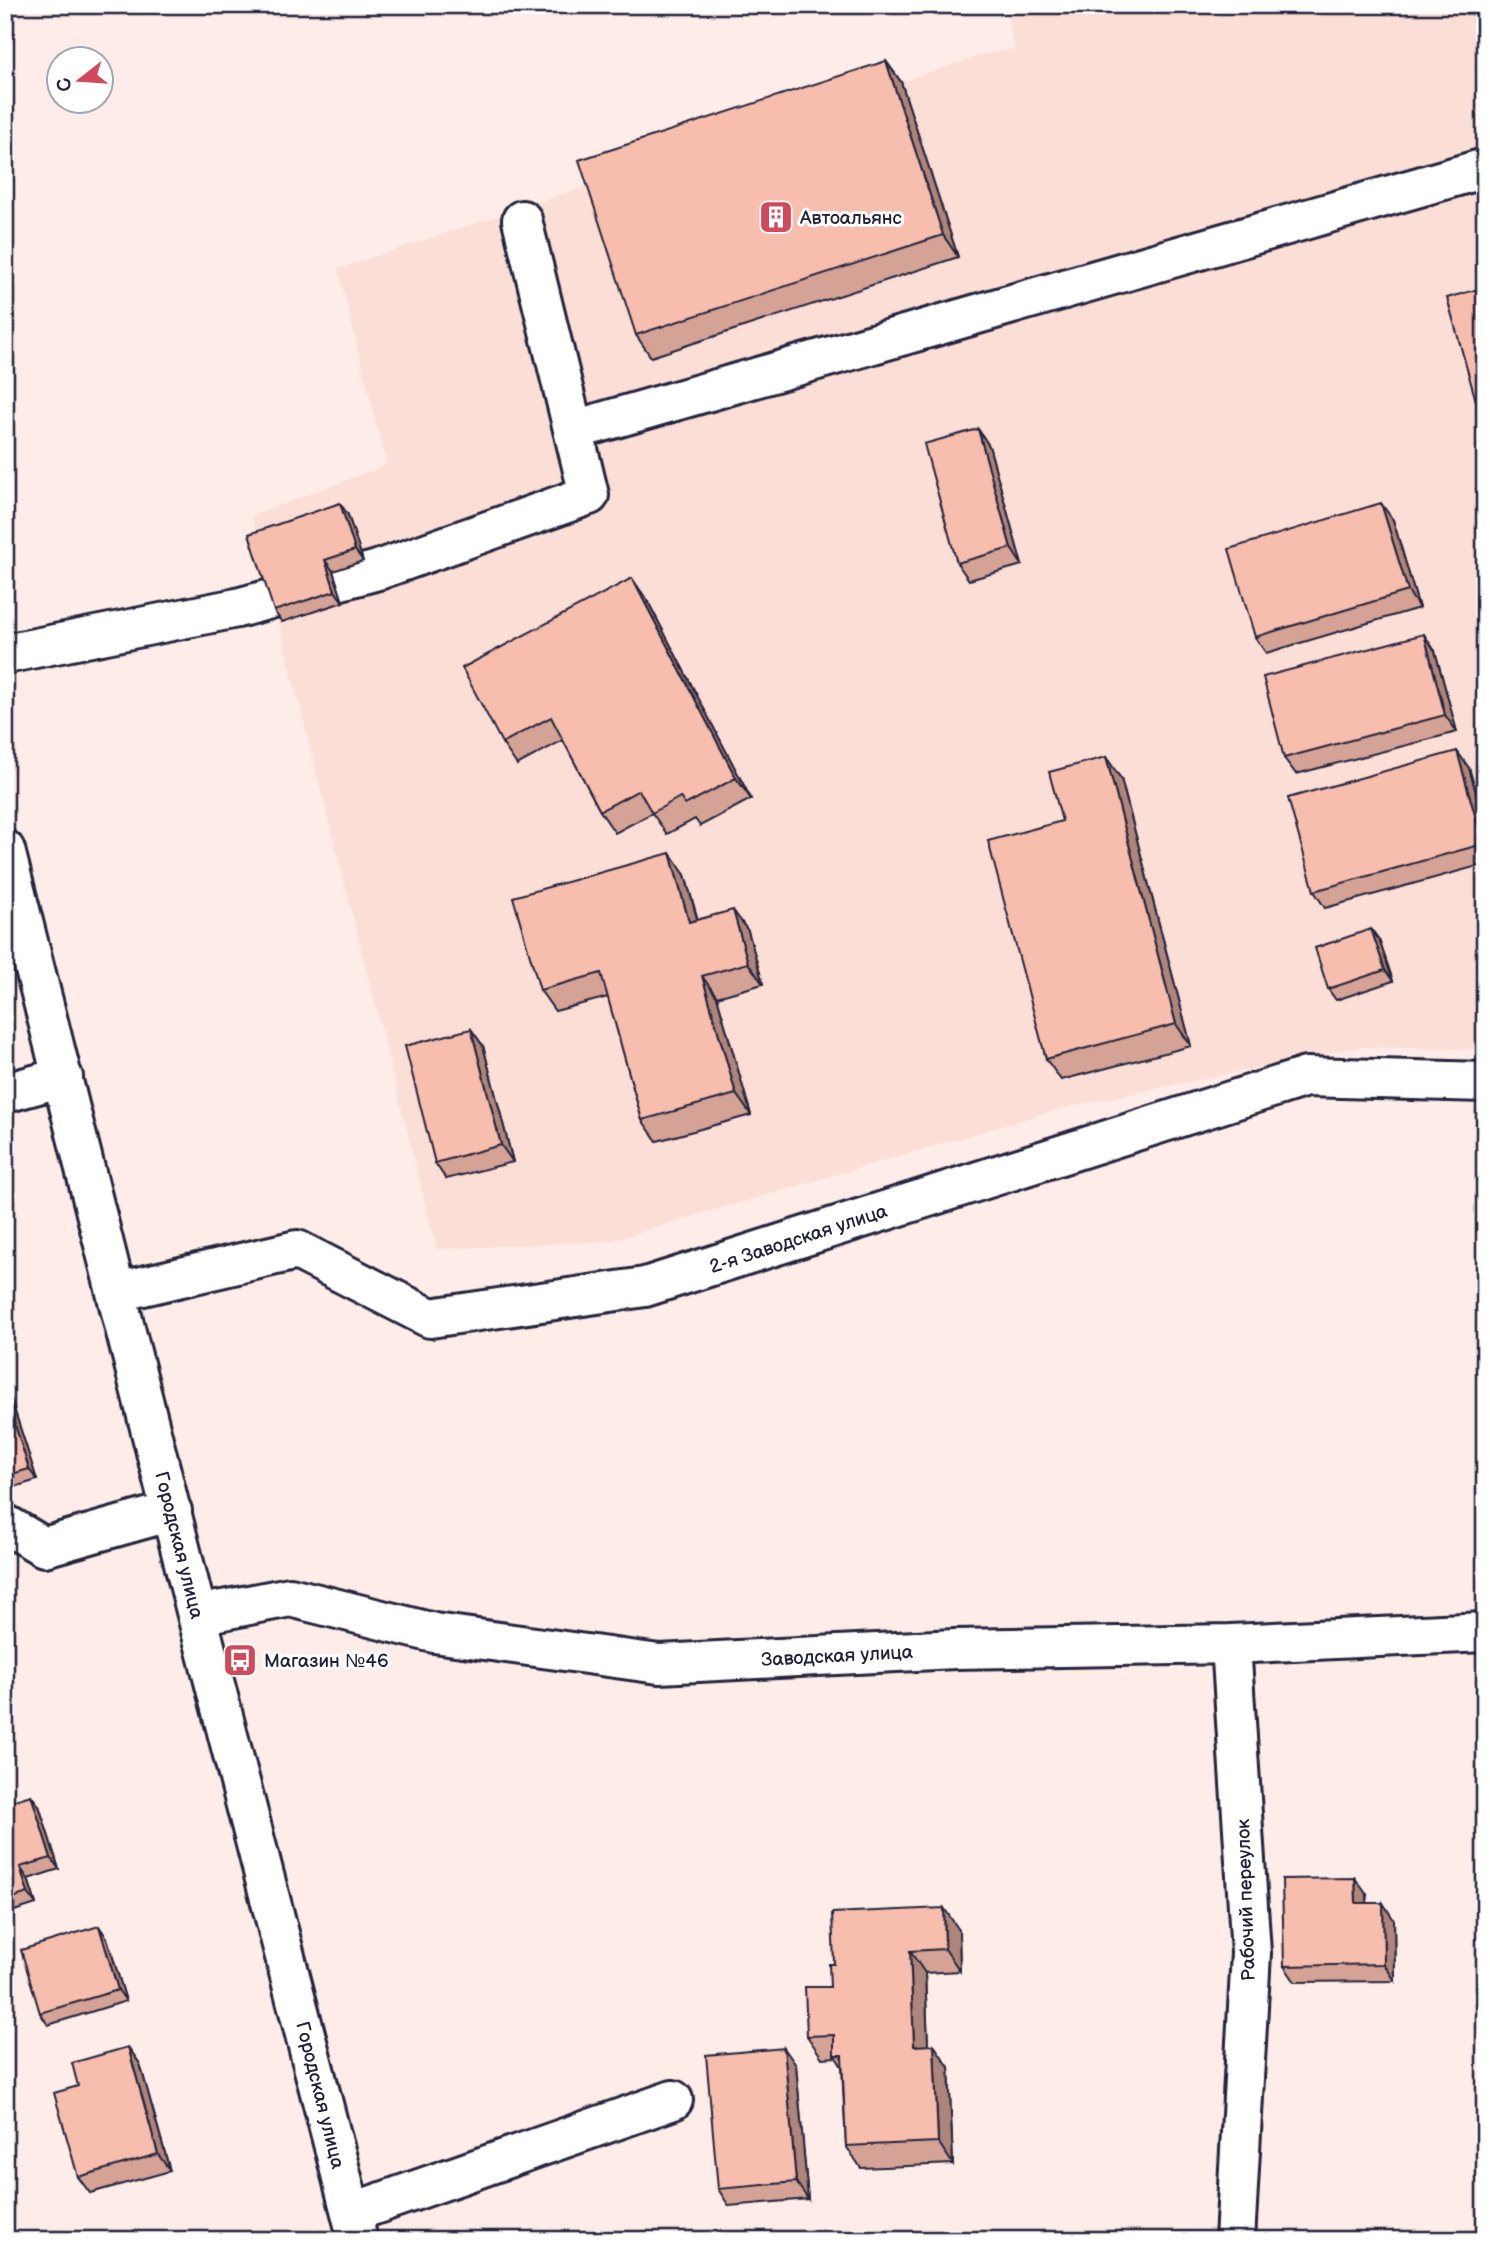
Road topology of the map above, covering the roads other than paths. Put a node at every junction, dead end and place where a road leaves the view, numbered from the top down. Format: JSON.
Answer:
{"nodes":[{"id":1,"x":1485,"y":168,"type":"edge"},
{"id":2,"x":522,"y":220,"type":"dead end"},
{"id":3,"x":574,"y":430,"type":"junction"},
{"id":4,"x":5,"y":654,"type":"edge"},
{"id":5,"x":5,"y":850,"type":"edge"},
{"id":6,"x":64,"y":1077,"type":"junction"},
{"id":7,"x":1485,"y":1082,"type":"edge"},
{"id":8,"x":5,"y":1093,"type":"edge"},
{"id":9,"x":117,"y":1292,"type":"junction"},
{"id":10,"x":172,"y":1511,"type":"junction"},
{"id":11,"x":5,"y":1524,"type":"edge"},
{"id":12,"x":197,"y":1615,"type":"junction"},
{"id":13,"x":1485,"y":1632,"type":"edge"},
{"id":14,"x":1231,"y":1644,"type":"junction"},
{"id":15,"x":673,"y":2100,"type":"dead end"},
{"id":16,"x":355,"y":2226,"type":"edge"},
{"id":17,"x":1236,"y":2240,"type":"edge"}],
"edges":[{"from":1,"to":3,"type":"street"},
{"from":2,"to":3,"type":"street"},
{"from":3,"to":4,"type":"street"},
{"from":5,"to":6,"type":"street","name":"Городская улица"},
{"from":6,"to":8,"type":"street"},
{"from":6,"to":9,"type":"street","name":"Городская улица"},
{"from":7,"to":9,"type":"street","name":"2-я Заводская улица"},
{"from":9,"to":10,"type":"street","name":"Городская улица"},
{"from":10,"to":11,"type":"street"},
{"from":10,"to":12,"type":"street","name":"Городская улица"},
{"from":12,"to":14,"type":"street","name":"Заводская улица"},
{"from":12,"to":16,"type":"street","name":"Городская улица"},
{"from":13,"to":14,"type":"street","name":"Заводская улица"},
{"from":14,"to":17,"type":"street","name":"Рабочий переулок"},
{"from":15,"to":16,"type":"street"}]}
